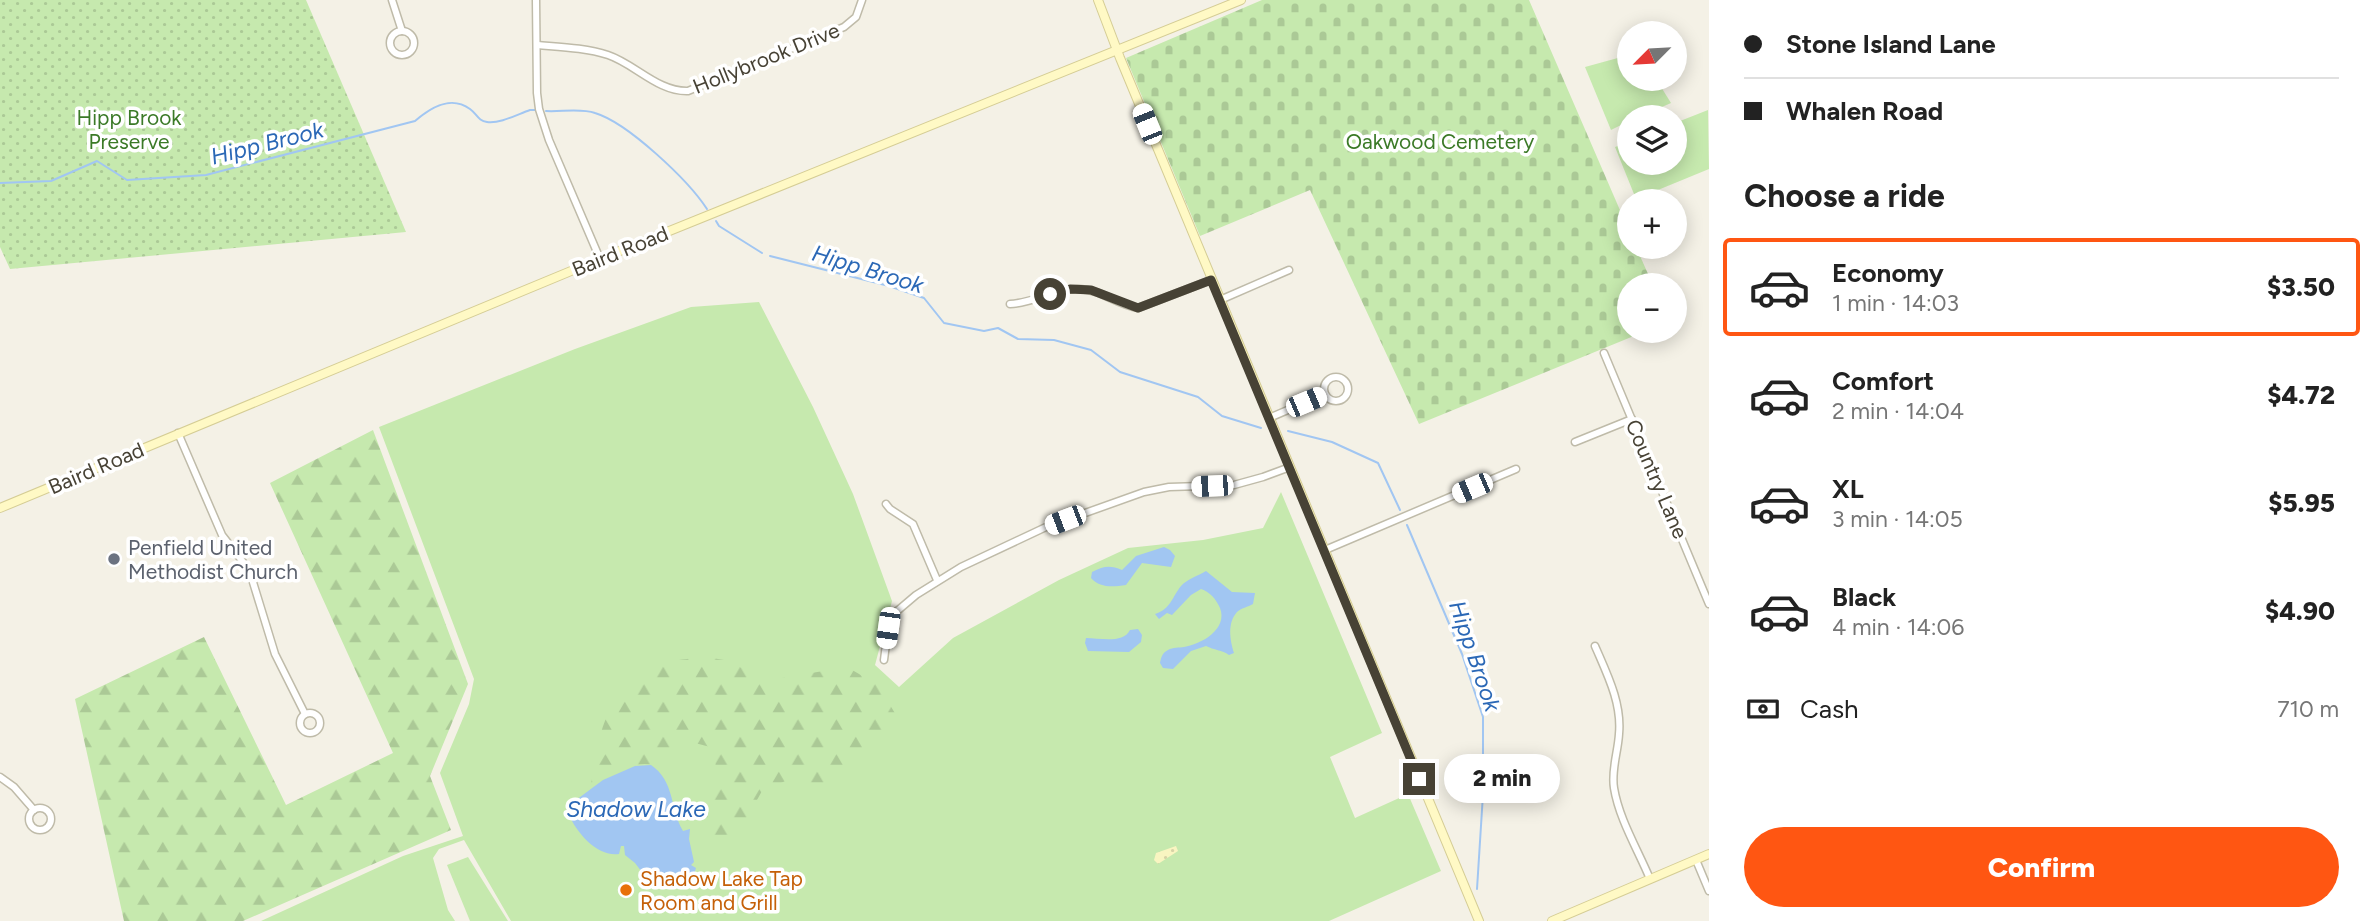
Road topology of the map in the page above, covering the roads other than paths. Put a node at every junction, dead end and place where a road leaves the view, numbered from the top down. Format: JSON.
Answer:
{"nodes":[{"id":1,"x":392,"y":0,"type":"edge"},
{"id":2,"x":536,"y":0,"type":"edge"},
{"id":3,"x":862,"y":0,"type":"edge"},
{"id":4,"x":1098,"y":0,"type":"edge"},
{"id":5,"x":1241,"y":0,"type":"edge"},
{"id":6,"x":402,"y":32,"type":"dead end"},
{"id":7,"x":538,"y":45,"type":"junction"},
{"id":8,"x":1117,"y":52,"type":"junction"},
{"id":9,"x":600,"y":259,"type":"junction"},
{"id":10,"x":1289,"y":270,"type":"dead end"},
{"id":11,"x":1211,"y":280,"type":"junction"},
{"id":12,"x":1220,"y":300,"type":"junction"},
{"id":13,"x":1010,"y":304,"type":"dead end"},
{"id":14,"x":1604,"y":353,"type":"dead end"},
{"id":15,"x":1325,"y":394,"type":"dead end"},
{"id":16,"x":1269,"y":418,"type":"junction"},
{"id":17,"x":1632,"y":419,"type":"junction"},
{"id":18,"x":178,"y":433,"type":"junction"},
{"id":19,"x":1575,"y":442,"type":"dead end"},
{"id":20,"x":1290,"y":467,"type":"junction"},
{"id":21,"x":1516,"y":469,"type":"dead end"},
{"id":22,"x":886,"y":504,"type":"dead end"},
{"id":23,"x":0,"y":508,"type":"edge"},
{"id":24,"x":1325,"y":550,"type":"junction"},
{"id":25,"x":937,"y":580,"type":"junction"},
{"id":26,"x":1709,"y":604,"type":"edge"},
{"id":27,"x":1595,"y":646,"type":"dead end"},
{"id":28,"x":884,"y":660,"type":"dead end"},
{"id":29,"x":305,"y":714,"type":"dead end"},
{"id":30,"x":0,"y":778,"type":"edge"},
{"id":31,"x":34,"y":810,"type":"dead end"},
{"id":32,"x":1709,"y":854,"type":"edge"},
{"id":33,"x":1696,"y":860,"type":"junction"},
{"id":34,"x":1650,"y":879,"type":"junction"},
{"id":35,"x":1709,"y":891,"type":"edge"},
{"id":36,"x":1479,"y":921,"type":"edge"},
{"id":37,"x":1552,"y":921,"type":"edge"}],
"edges":[{"from":1,"to":6,"type":"street"},
{"from":2,"to":7,"type":"street"},
{"from":3,"to":7,"type":"street","name":"Hollybrook Drive"},
{"from":4,"to":8,"type":"street"},
{"from":5,"to":8,"type":"street","name":"Baird Road"},
{"from":7,"to":9,"type":"street"},
{"from":8,"to":9,"type":"street","name":"Baird Road"},
{"from":8,"to":11,"type":"street"},
{"from":9,"to":18,"type":"street","name":"Baird Road"},
{"from":10,"to":12,"type":"street"},
{"from":11,"to":12,"type":"street"},
{"from":11,"to":13,"type":"street"},
{"from":12,"to":16,"type":"street"},
{"from":14,"to":17,"type":"street","name":"Country Lane"},
{"from":15,"to":16,"type":"street"},
{"from":16,"to":20,"type":"street"},
{"from":17,"to":19,"type":"street"},
{"from":17,"to":26,"type":"street","name":"Country Lane"},
{"from":18,"to":23,"type":"street","name":"Baird Road"},
{"from":18,"to":29,"type":"street"},
{"from":20,"to":24,"type":"street"},
{"from":20,"to":25,"type":"street"},
{"from":21,"to":24,"type":"street"},
{"from":22,"to":25,"type":"street"},
{"from":24,"to":36,"type":"street"},
{"from":25,"to":28,"type":"street"},
{"from":27,"to":34,"type":"street"},
{"from":30,"to":31,"type":"street"},
{"from":32,"to":33,"type":"street"},
{"from":33,"to":34,"type":"street"},
{"from":33,"to":35,"type":"street"},
{"from":34,"to":37,"type":"street"}]}
